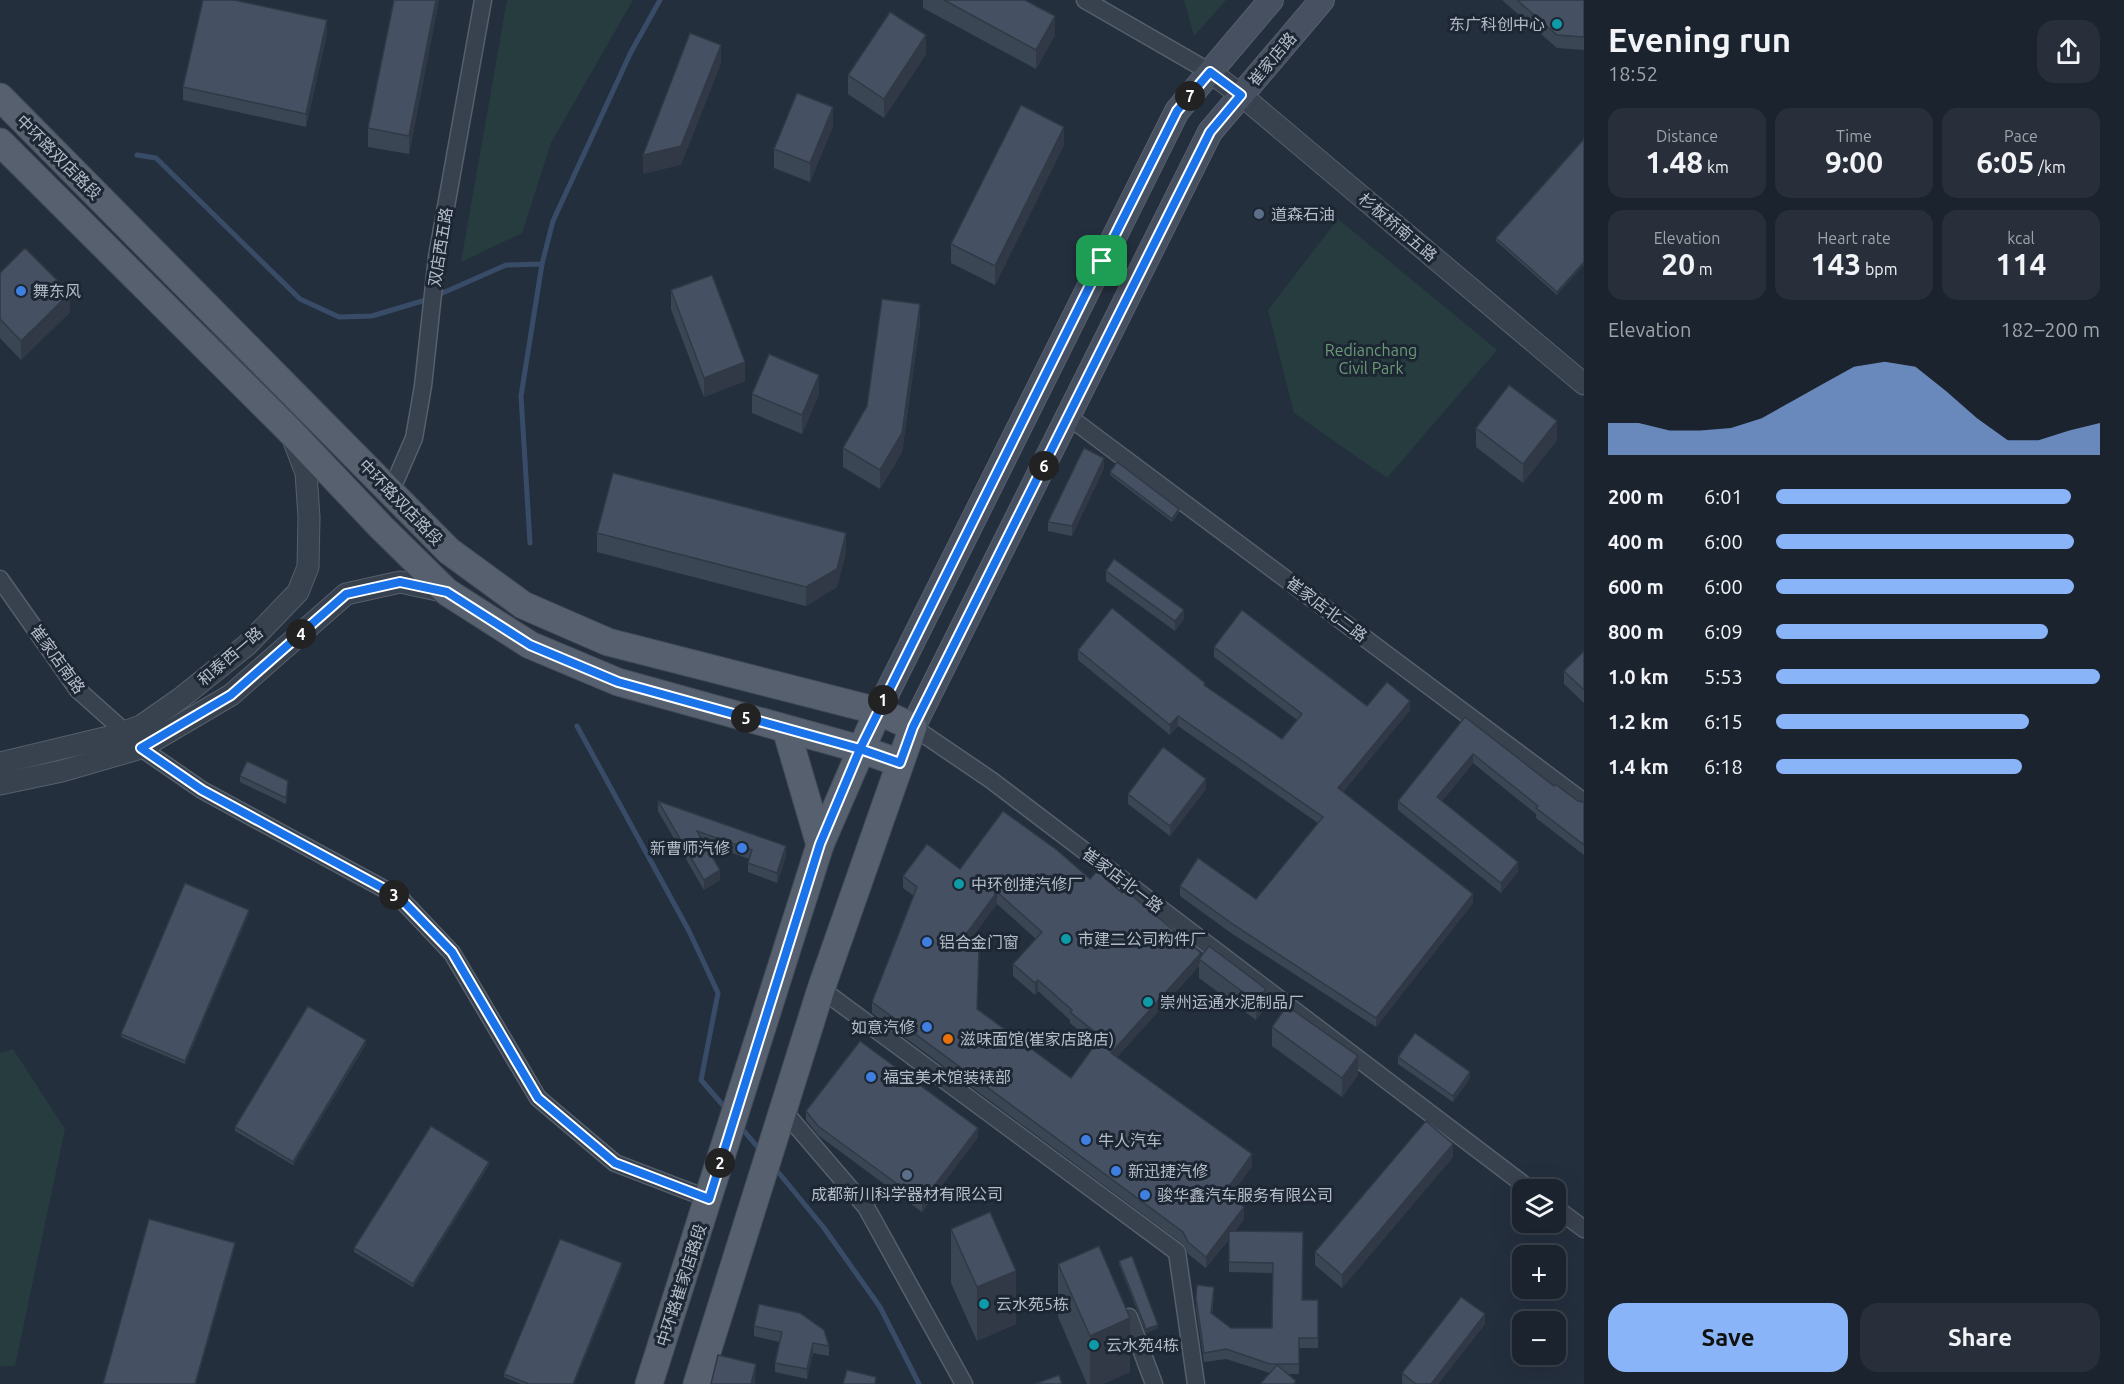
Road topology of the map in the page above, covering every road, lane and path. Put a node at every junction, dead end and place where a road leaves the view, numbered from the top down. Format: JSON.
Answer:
{"nodes":[{"id":1,"x":483,"y":0,"type":"edge"},
{"id":2,"x":1084,"y":0,"type":"edge"},
{"id":3,"x":1271,"y":0,"type":"edge"},
{"id":4,"x":1322,"y":0,"type":"edge"},
{"id":5,"x":1210,"y":72,"type":"junction"},
{"id":6,"x":1241,"y":95,"type":"junction"},
{"id":7,"x":0,"y":97,"type":"edge"},
{"id":8,"x":0,"y":142,"type":"edge"},
{"id":9,"x":1584,"y":384,"type":"edge"},
{"id":10,"x":1069,"y":417,"type":"junction"},
{"id":11,"x":289,"y":430,"type":"junction"},
{"id":12,"x":391,"y":491,"type":"junction"},
{"id":13,"x":0,"y":579,"type":"edge"},
{"id":14,"x":447,"y":592,"type":"junction"},
{"id":15,"x":878,"y":711,"type":"junction"},
{"id":16,"x":913,"y":727,"type":"junction"},
{"id":17,"x":786,"y":729,"type":"junction"},
{"id":18,"x":125,"y":732,"type":"junction"},
{"id":19,"x":141,"y":748,"type":"junction"},
{"id":20,"x":860,"y":749,"type":"junction"},
{"id":21,"x":0,"y":763,"type":"edge"},
{"id":22,"x":900,"y":763,"type":"junction"},
{"id":23,"x":0,"y":784,"type":"edge"},
{"id":24,"x":1584,"y":802,"type":"edge"},
{"id":25,"x":820,"y":844,"type":"junction"},
{"id":26,"x":821,"y":989,"type":"junction"},
{"id":27,"x":780,"y":1116,"type":"junction"},
{"id":28,"x":1517,"y":1179,"type":"edge"},
{"id":29,"x":709,"y":1199,"type":"junction"},
{"id":30,"x":1566,"y":1216,"type":"edge"},
{"id":31,"x":1584,"y":1229,"type":"edge"},
{"id":32,"x":1129,"y":1317,"type":"edge"},
{"id":33,"x":649,"y":1384,"type":"edge"},
{"id":34,"x":697,"y":1384,"type":"edge"},
{"id":35,"x":964,"y":1384,"type":"edge"},
{"id":36,"x":1154,"y":1384,"type":"edge"},
{"id":37,"x":1196,"y":1384,"type":"edge"}],
"edges":[{"from":1,"to":12,"type":"street","name":"双店西五路"},
{"from":2,"to":5,"type":"street"},
{"from":3,"to":5,"type":"main road"},
{"from":4,"to":6,"type":"main road","name":"崔家店路"},
{"from":5,"to":6,"type":"street","name":"杉板桥南五路"},
{"from":5,"to":15,"type":"main road"},
{"from":6,"to":9,"type":"street","name":"杉板桥南五路"},
{"from":6,"to":10,"type":"main road","name":"崔家店路"},
{"from":7,"to":12,"type":"main road","name":"中环路双店路段"},
{"from":8,"to":11,"type":"main road","name":"中环路双店路段"},
{"from":10,"to":16,"type":"main road","name":"崔家店路"},
{"from":10,"to":24,"type":"street","name":"崔家店北二路"},
{"from":11,"to":14,"type":"main road","name":"中环路双店路段"},
{"from":11,"to":18,"type":"street","name":"和泰西一路"},
{"from":12,"to":15,"type":"main road","name":"中环路双店路段"},
{"from":13,"to":18,"type":"street","name":"崔家店南路"},
{"from":14,"to":17,"type":"main road","name":"中环路双店路段"},
{"from":14,"to":19,"type":"street","name":"和泰西一路"},
{"from":15,"to":16,"type":"main road","name":"中环路双店路段"},
{"from":15,"to":20,"type":"main road","name":"中环路崔家店路段"},
{"from":16,"to":22,"type":"main road"},
{"from":16,"to":28,"type":"street","name":"崔家店北一路"},
{"from":17,"to":20,"type":"main road","name":"中环路双店路段"},
{"from":17,"to":25,"type":"main road"},
{"from":18,"to":21,"type":"street","name":"和泰西一路"},
{"from":19,"to":23,"type":"street","name":"和泰西一路"},
{"from":19,"to":29,"type":"street"},
{"from":20,"to":22,"type":"main road","name":"中环路双店路段"},
{"from":20,"to":25,"type":"main road","name":"中环路崔家店路段"},
{"from":22,"to":26,"type":"main road"},
{"from":25,"to":29,"type":"main road","name":"中环路崔家店路段"},
{"from":26,"to":27,"type":"main road"},
{"from":26,"to":37,"type":"street"},
{"from":27,"to":34,"type":"main road"},
{"from":27,"to":35,"type":"street"},
{"from":29,"to":33,"type":"main road","name":"中环路崔家店路段"},
{"from":30,"to":31,"type":"street"},
{"from":32,"to":36,"type":"street"}]}
